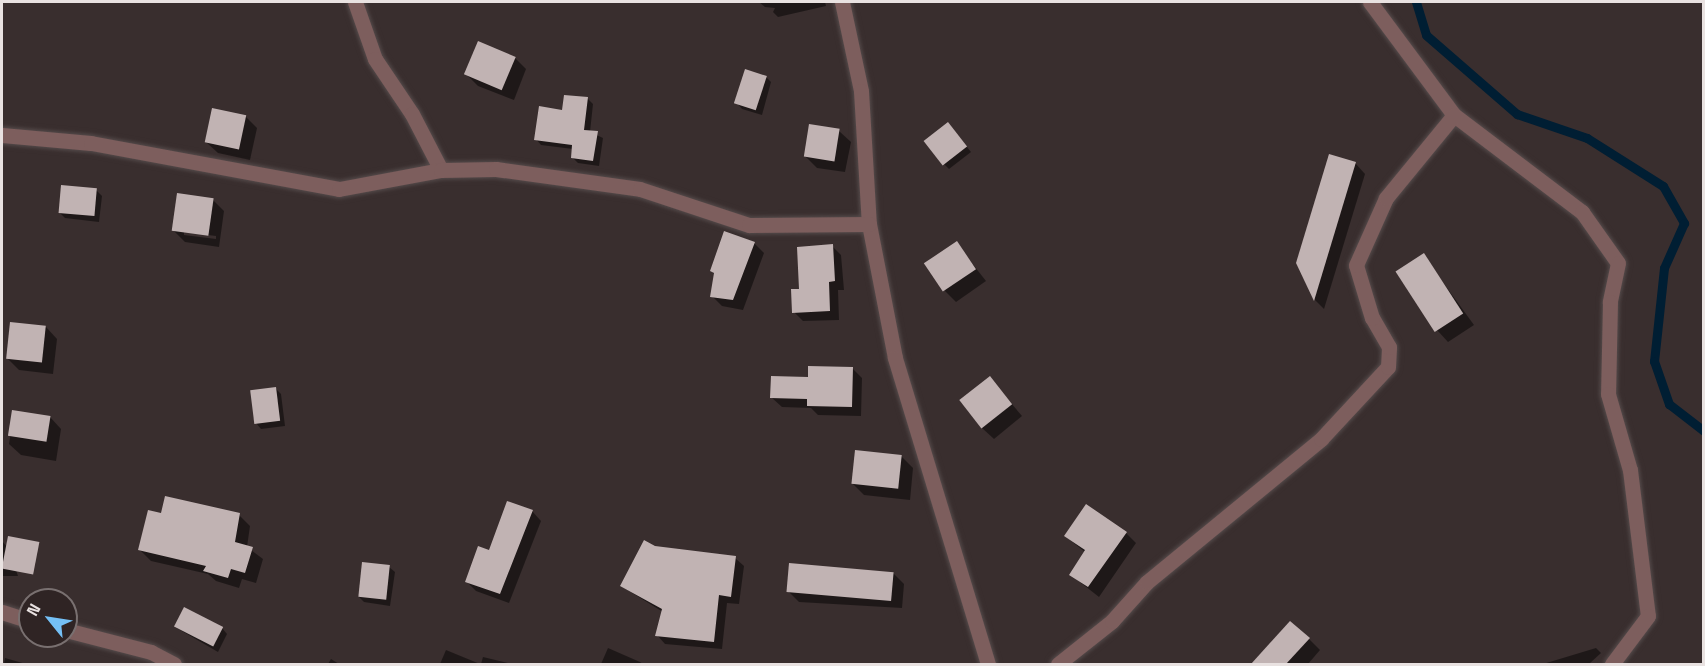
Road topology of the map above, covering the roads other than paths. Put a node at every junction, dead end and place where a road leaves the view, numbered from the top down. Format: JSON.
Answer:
{"nodes":[{"id":1,"x":355,"y":2,"type":"edge"},
{"id":2,"x":842,"y":2,"type":"edge"},
{"id":3,"x":1370,"y":2,"type":"edge"},
{"id":4,"x":1454,"y":115,"type":"junction"},
{"id":5,"x":2,"y":135,"type":"edge"},
{"id":6,"x":441,"y":170,"type":"junction"},
{"id":7,"x":869,"y":224,"type":"junction"},
{"id":8,"x":2,"y":612,"type":"edge"},
{"id":9,"x":18,"y":617,"type":"edge"},
{"id":10,"x":78,"y":633,"type":"edge"},
{"id":11,"x":174,"y":664,"type":"edge"},
{"id":12,"x":988,"y":664,"type":"edge"},
{"id":13,"x":1059,"y":664,"type":"edge"},
{"id":14,"x":1612,"y":664,"type":"edge"}],
"edges":[{"from":1,"to":6,"type":"street"},
{"from":2,"to":7,"type":"street"},
{"from":3,"to":4,"type":"street"},
{"from":4,"to":13,"type":"street"},
{"from":4,"to":14,"type":"street"},
{"from":5,"to":6,"type":"street"},
{"from":6,"to":7,"type":"street"},
{"from":7,"to":12,"type":"street"},
{"from":8,"to":9,"type":"street"},
{"from":10,"to":11,"type":"street"}]}
